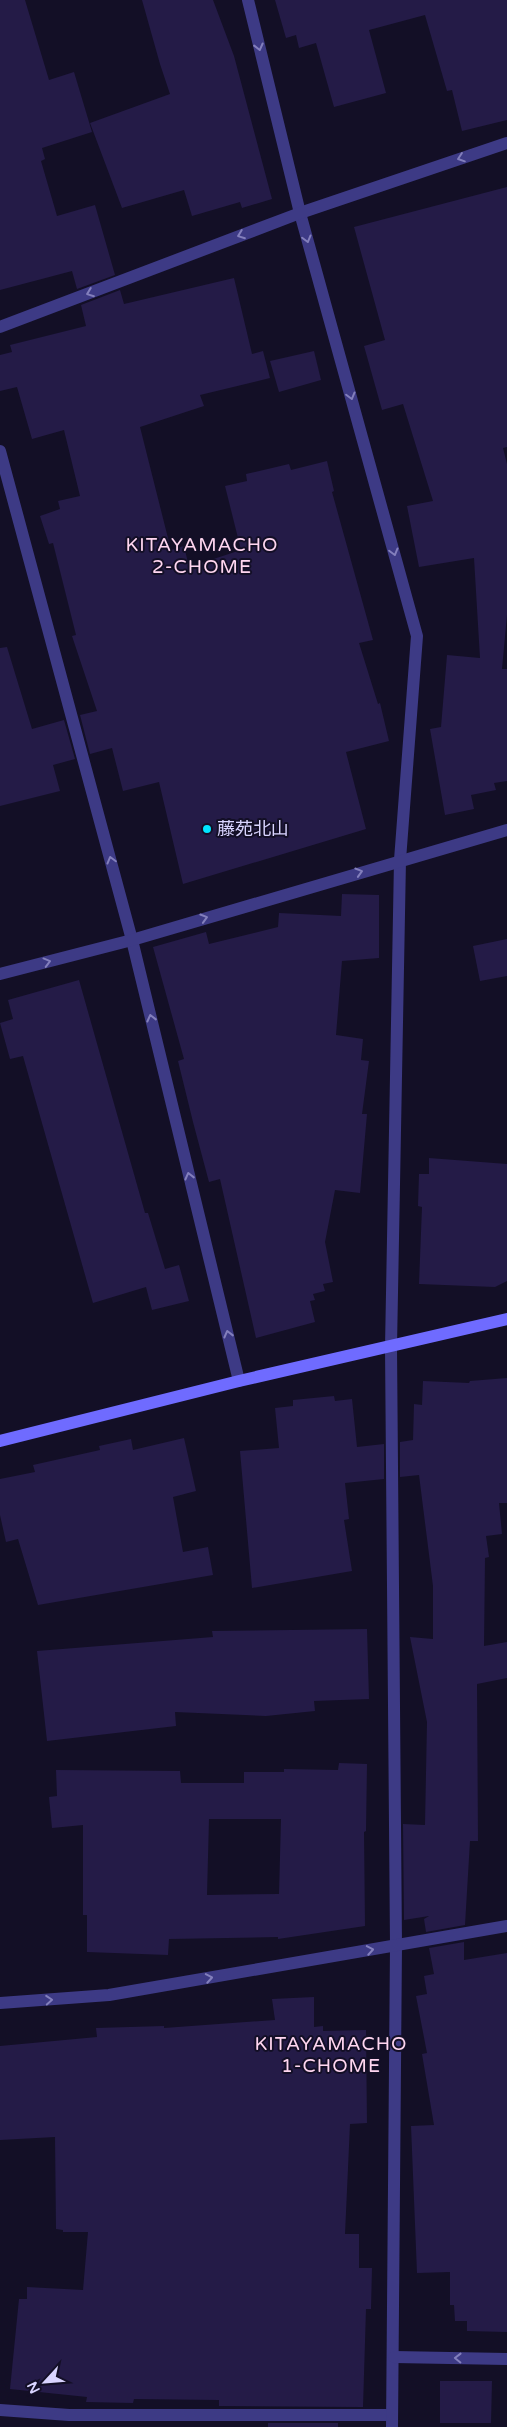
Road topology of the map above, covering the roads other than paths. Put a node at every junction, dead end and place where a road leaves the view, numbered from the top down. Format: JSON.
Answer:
{"nodes":[{"id":1,"x":248,"y":0,"type":"edge"},
{"id":2,"x":507,"y":143,"type":"edge"},
{"id":3,"x":300,"y":213,"type":"junction"},
{"id":4,"x":0,"y":327,"type":"edge"},
{"id":5,"x":0,"y":451,"type":"edge"},
{"id":6,"x":507,"y":830,"type":"edge"},
{"id":7,"x":400,"y":860,"type":"junction"},
{"id":8,"x":132,"y":940,"type":"junction"},
{"id":9,"x":0,"y":974,"type":"edge"},
{"id":10,"x":507,"y":1319,"type":"edge"},
{"id":11,"x":391,"y":1347,"type":"junction"},
{"id":12,"x":239,"y":1381,"type":"junction"},
{"id":13,"x":0,"y":1441,"type":"edge"},
{"id":14,"x":507,"y":1926,"type":"edge"},
{"id":15,"x":396,"y":1945,"type":"junction"},
{"id":16,"x":0,"y":2003,"type":"edge"},
{"id":17,"x":394,"y":2357,"type":"junction"},
{"id":18,"x":507,"y":2359,"type":"edge"},
{"id":19,"x":0,"y":2410,"type":"edge"},
{"id":20,"x":392,"y":2421,"type":"edge"}],
"edges":[{"from":1,"to":3,"type":"street","one_way":true},
{"from":2,"to":3,"type":"street","one_way":true},
{"from":3,"to":4,"type":"street","one_way":true},
{"from":3,"to":7,"type":"street","one_way":true},
{"from":8,"to":5,"type":"street","one_way":true},
{"from":6,"to":7,"type":"street"},
{"from":8,"to":7,"type":"street","one_way":true},
{"from":7,"to":11,"type":"street"},
{"from":9,"to":8,"type":"street","one_way":true},
{"from":12,"to":8,"type":"street","one_way":true},
{"from":10,"to":11,"type":"street"},
{"from":11,"to":12,"type":"street"},
{"from":11,"to":15,"type":"street"},
{"from":12,"to":13,"type":"street"},
{"from":14,"to":15,"type":"street"},
{"from":16,"to":15,"type":"street","one_way":true},
{"from":15,"to":17,"type":"street"},
{"from":18,"to":17,"type":"street","one_way":true},
{"from":17,"to":20,"type":"street"},
{"from":19,"to":20,"type":"street"}]}
